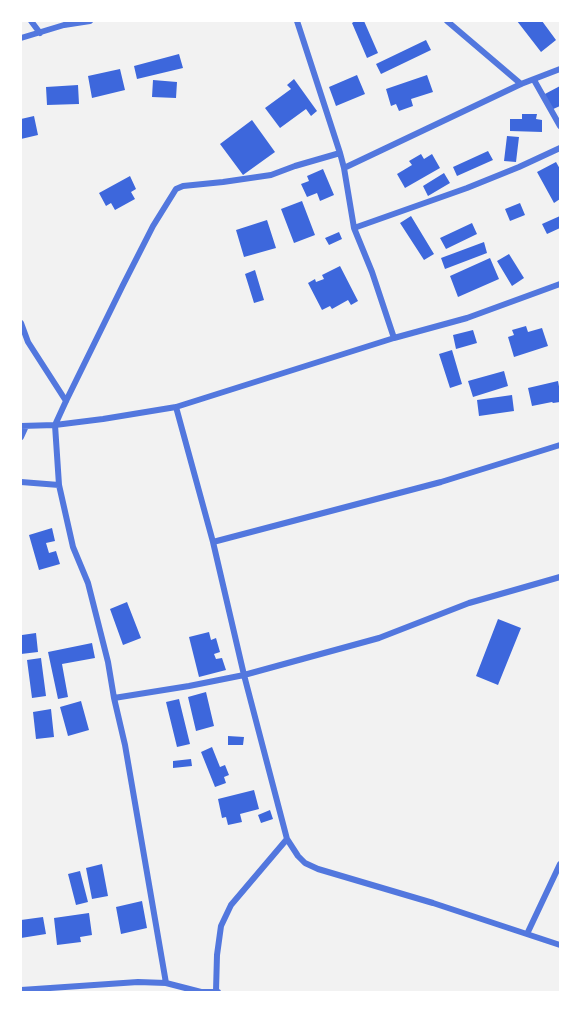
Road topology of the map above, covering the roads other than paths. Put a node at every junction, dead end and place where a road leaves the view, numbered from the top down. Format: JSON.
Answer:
{"nodes":[{"id":1,"x":31,"y":21,"type":"edge"},
{"id":2,"x":90,"y":21,"type":"edge"},
{"id":3,"x":297,"y":21,"type":"edge"},
{"id":4,"x":447,"y":21,"type":"edge"},
{"id":5,"x":40,"y":33,"type":"junction"},
{"id":6,"x":21,"y":38,"type":"edge"},
{"id":7,"x":560,"y":69,"type":"edge"},
{"id":8,"x":534,"y":80,"type":"junction"},
{"id":9,"x":521,"y":84,"type":"junction"},
{"id":10,"x":560,"y":126,"type":"edge"},
{"id":11,"x":560,"y":148,"type":"edge"},
{"id":12,"x":340,"y":153,"type":"junction"},
{"id":13,"x":344,"y":168,"type":"junction"},
{"id":14,"x":354,"y":228,"type":"junction"},
{"id":15,"x":560,"y":284,"type":"edge"},
{"id":16,"x":21,"y":323,"type":"edge"},
{"id":17,"x":394,"y":338,"type":"junction"},
{"id":18,"x":66,"y":400,"type":"junction"},
{"id":19,"x":176,"y":407,"type":"junction"},
{"id":20,"x":55,"y":425,"type":"junction"},
{"id":21,"x":24,"y":426,"type":"edge"},
{"id":22,"x":21,"y":437,"type":"edge"},
{"id":23,"x":560,"y":446,"type":"edge"},
{"id":24,"x":21,"y":482,"type":"edge"},
{"id":25,"x":59,"y":485,"type":"junction"},
{"id":26,"x":213,"y":542,"type":"junction"},
{"id":27,"x":560,"y":577,"type":"edge"},
{"id":28,"x":244,"y":675,"type":"junction"},
{"id":29,"x":114,"y":698,"type":"junction"},
{"id":30,"x":287,"y":838,"type":"junction"},
{"id":31,"x":560,"y":864,"type":"edge"},
{"id":32,"x":527,"y":934,"type":"junction"},
{"id":33,"x":560,"y":945,"type":"edge"},
{"id":34,"x":166,"y":983,"type":"junction"},
{"id":35,"x":21,"y":990,"type":"edge"},
{"id":36,"x":201,"y":992,"type":"edge"},
{"id":37,"x":217,"y":992,"type":"edge"}],
"edges":[{"from":1,"to":5,"type":"street"},
{"from":2,"to":5,"type":"street"},
{"from":3,"to":12,"type":"street"},
{"from":4,"to":9,"type":"street"},
{"from":5,"to":6,"type":"street"},
{"from":7,"to":8,"type":"street"},
{"from":8,"to":9,"type":"street"},
{"from":8,"to":10,"type":"street"},
{"from":9,"to":13,"type":"street"},
{"from":11,"to":14,"type":"street"},
{"from":12,"to":13,"type":"street"},
{"from":12,"to":18,"type":"street"},
{"from":13,"to":14,"type":"street"},
{"from":14,"to":17,"type":"street"},
{"from":15,"to":17,"type":"street"},
{"from":16,"to":18,"type":"street"},
{"from":17,"to":19,"type":"street"},
{"from":18,"to":20,"type":"street"},
{"from":19,"to":20,"type":"street"},
{"from":19,"to":26,"type":"street"},
{"from":20,"to":21,"type":"street"},
{"from":20,"to":25,"type":"street"},
{"from":21,"to":22,"type":"street"},
{"from":23,"to":26,"type":"street"},
{"from":24,"to":25,"type":"street"},
{"from":25,"to":29,"type":"street"},
{"from":26,"to":28,"type":"street"},
{"from":27,"to":28,"type":"street"},
{"from":28,"to":29,"type":"street"},
{"from":28,"to":30,"type":"street"},
{"from":29,"to":34,"type":"street"},
{"from":30,"to":32,"type":"street"},
{"from":30,"to":37,"type":"street"},
{"from":31,"to":32,"type":"street"},
{"from":32,"to":33,"type":"street"},
{"from":34,"to":35,"type":"street"},
{"from":34,"to":36,"type":"street"},
{"from":36,"to":37,"type":"street"}]}
